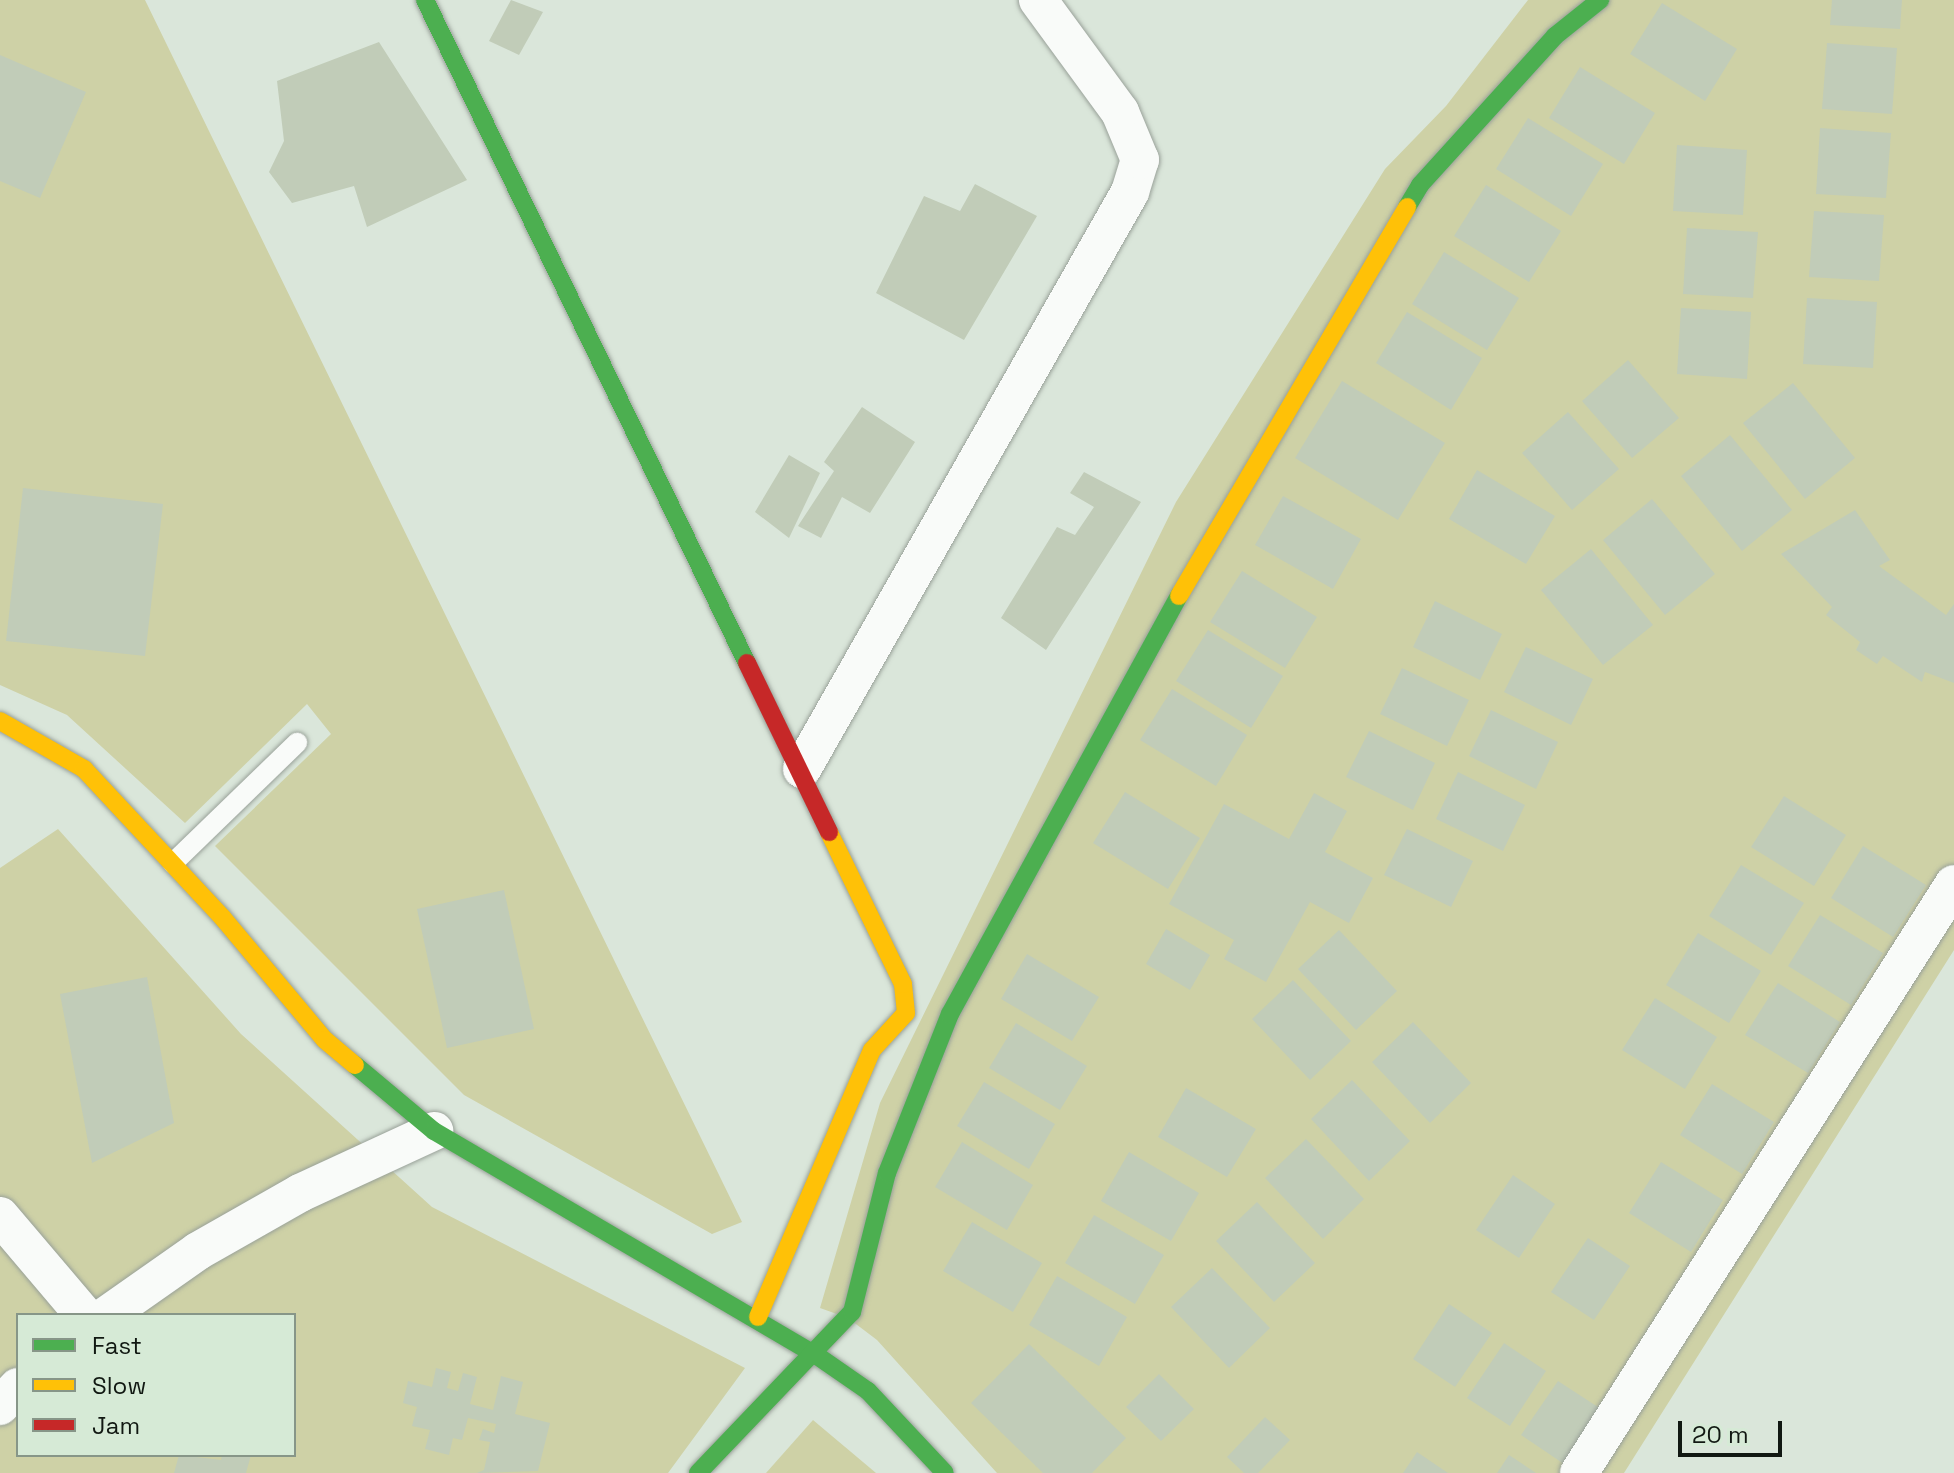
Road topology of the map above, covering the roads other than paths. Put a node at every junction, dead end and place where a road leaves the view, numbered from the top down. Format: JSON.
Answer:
{"nodes":[{"id":1,"x":425,"y":0,"type":"edge"},
{"id":2,"x":1038,"y":0,"type":"edge"},
{"id":3,"x":1600,"y":0,"type":"edge"},
{"id":4,"x":0,"y":721,"type":"edge"},
{"id":5,"x":297,"y":743,"type":"dead end"},
{"id":6,"x":802,"y":769,"type":"junction"},
{"id":7,"x":173,"y":863,"type":"junction"},
{"id":8,"x":1954,"y":884,"type":"edge"},
{"id":9,"x":434,"y":1131,"type":"junction"},
{"id":10,"x":0,"y":1216,"type":"edge"},
{"id":11,"x":82,"y":1313,"type":"edge"},
{"id":12,"x":110,"y":1313,"type":"edge"},
{"id":13,"x":758,"y":1317,"type":"junction"},
{"id":14,"x":816,"y":1355,"type":"junction"},
{"id":15,"x":16,"y":1389,"type":"edge"},
{"id":16,"x":0,"y":1406,"type":"edge"},
{"id":17,"x":698,"y":1473,"type":"edge"},
{"id":18,"x":945,"y":1473,"type":"edge"},
{"id":19,"x":1579,"y":1473,"type":"edge"}],
"edges":[{"from":1,"to":6,"type":"street"},
{"from":2,"to":6,"type":"street"},
{"from":3,"to":14,"type":"street"},
{"from":4,"to":7,"type":"street"},
{"from":5,"to":7,"type":"lane"},
{"from":6,"to":13,"type":"street"},
{"from":7,"to":9,"type":"street"},
{"from":8,"to":19,"type":"street"},
{"from":9,"to":12,"type":"street"},
{"from":9,"to":13,"type":"street"},
{"from":10,"to":11,"type":"street"},
{"from":13,"to":14,"type":"street"},
{"from":14,"to":17,"type":"street"},
{"from":14,"to":18,"type":"street"},
{"from":15,"to":16,"type":"street"}]}
